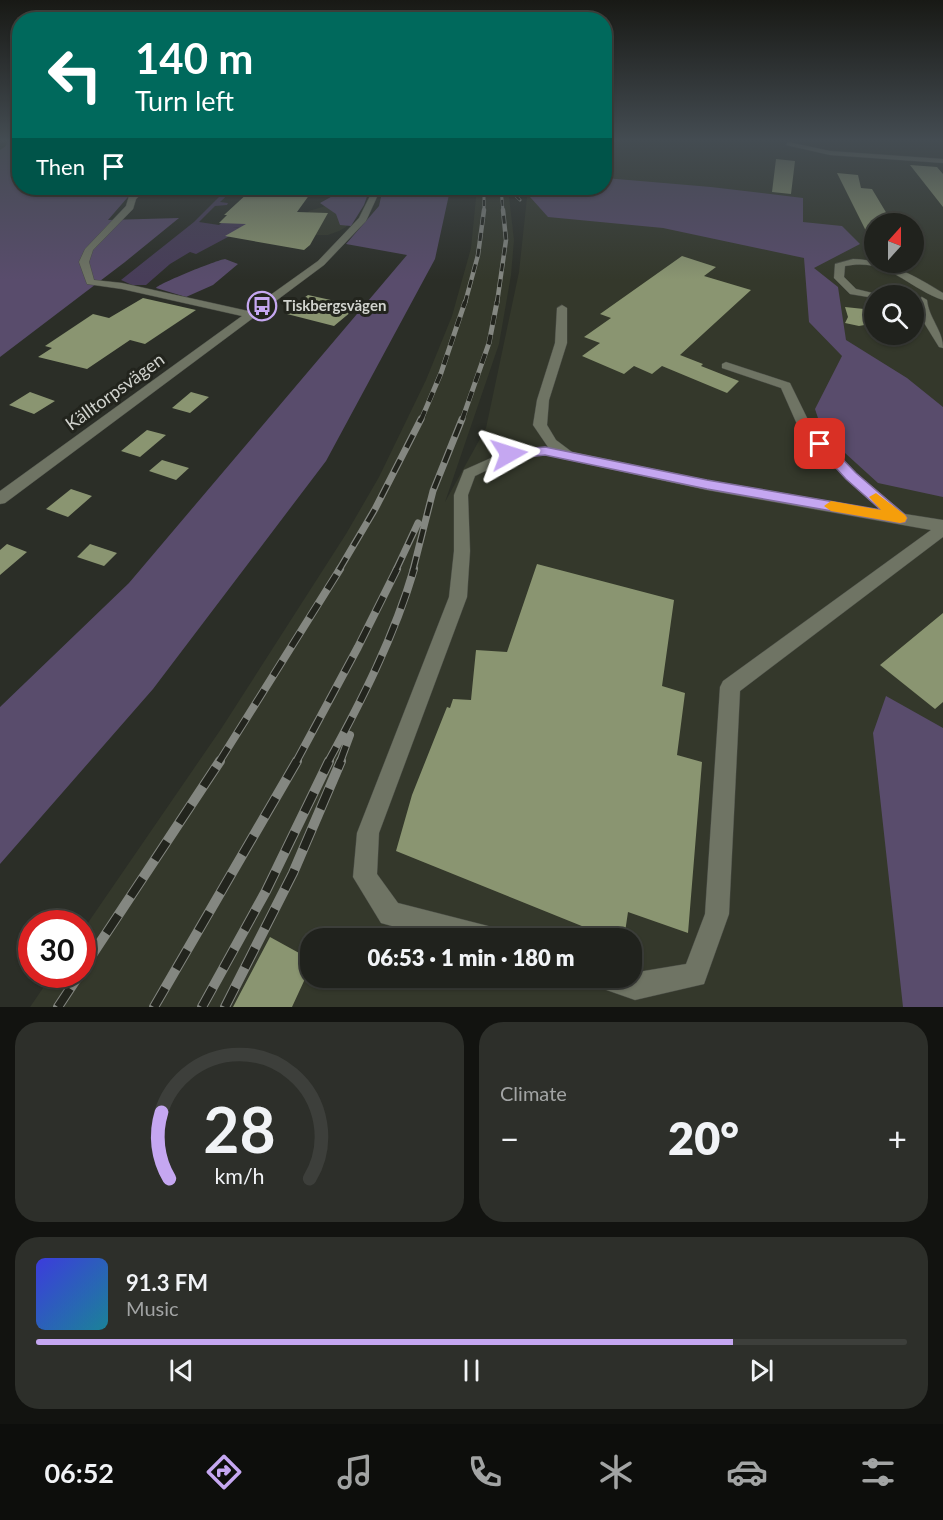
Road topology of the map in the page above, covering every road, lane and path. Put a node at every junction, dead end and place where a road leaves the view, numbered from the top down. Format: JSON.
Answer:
{"nodes":[{"id":1,"x":136,"y":195,"type":"edge"},
{"id":2,"x":374,"y":195,"type":"edge"},
{"id":3,"x":922,"y":285,"type":"edge"},
{"id":4,"x":924,"y":286,"type":"edge"},
{"id":5,"x":864,"y":294,"type":"edge"},
{"id":6,"x":943,"y":297,"type":"edge"},
{"id":7,"x":924,"y":301,"type":"edge"},
{"id":8,"x":943,"y":303,"type":"edge"},
{"id":9,"x":562,"y":308,"type":"dead end"},
{"id":10,"x":251,"y":315,"type":"junction"},
{"id":11,"x":924,"y":316,"type":"edge"},
{"id":12,"x":943,"y":345,"type":"edge"},
{"id":13,"x":726,"y":366,"type":"dead end"},
{"id":14,"x":570,"y":456,"type":"junction"},
{"id":15,"x":0,"y":499,"type":"edge"},
{"id":16,"x":900,"y":518,"type":"junction"},
{"id":17,"x":943,"y":527,"type":"edge"},
{"id":18,"x":445,"y":928,"type":"edge"},
{"id":19,"x":642,"y":986,"type":"edge"}],
"edges":[{"from":1,"to":10,"type":"street"},
{"from":2,"to":10,"type":"street","name":"Källtorpsvägen"},
{"from":3,"to":5,"type":"street"},
{"from":4,"to":6,"type":"street"},
{"from":7,"to":8,"type":"street"},
{"from":9,"to":14,"type":"street"},
{"from":10,"to":15,"type":"street","name":"Källtorpsvägen"},
{"from":11,"to":12,"type":"street"},
{"from":13,"to":16,"type":"street"},
{"from":14,"to":16,"type":"street"},
{"from":14,"to":18,"type":"street"},
{"from":16,"to":17,"type":"street"},
{"from":17,"to":19,"type":"street"}]}
